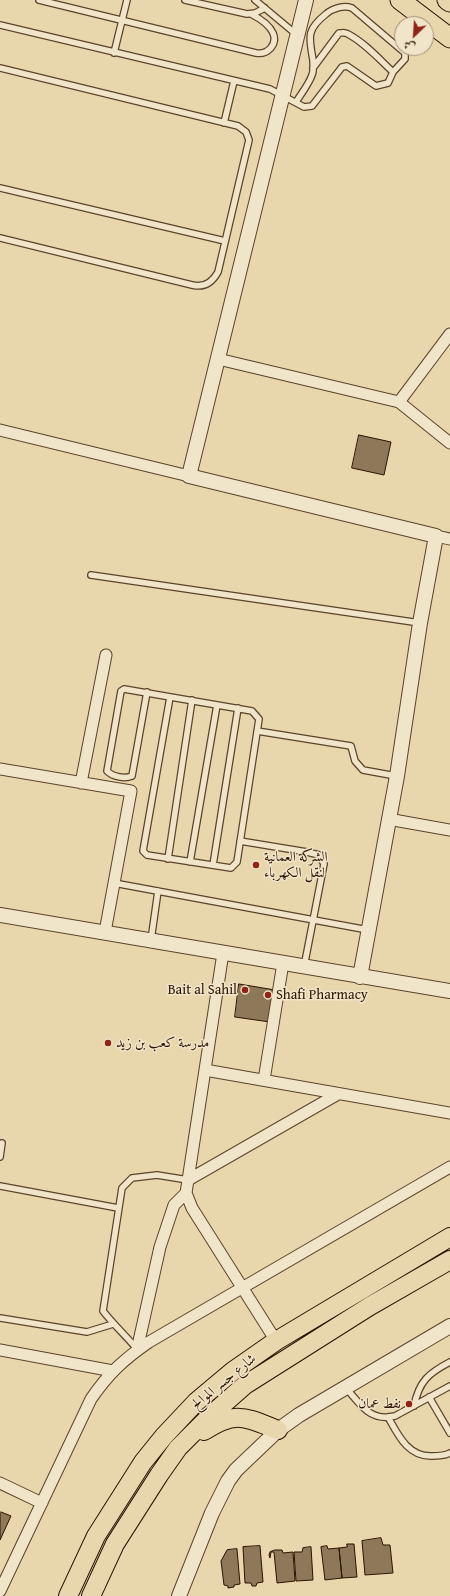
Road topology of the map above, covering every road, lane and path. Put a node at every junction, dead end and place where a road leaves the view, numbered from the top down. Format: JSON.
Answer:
{"nodes":[{"id":1,"x":39,"y":0,"type":"edge"},
{"id":2,"x":127,"y":0,"type":"edge"},
{"id":3,"x":185,"y":0,"type":"edge"},
{"id":4,"x":256,"y":0,"type":"edge"},
{"id":5,"x":306,"y":0,"type":"edge"},
{"id":6,"x":313,"y":0,"type":"edge"},
{"id":7,"x":400,"y":0,"type":"edge"},
{"id":8,"x":447,"y":0,"type":"edge"},
{"id":9,"x":450,"y":2,"type":"edge"},
{"id":10,"x":265,"y":8,"type":"junction"},
{"id":11,"x":251,"y":14,"type":"junction"},
{"id":12,"x":122,"y":20,"type":"junction"},
{"id":13,"x":0,"y":25,"type":"edge"},
{"id":14,"x":298,"y":28,"type":"junction"},
{"id":15,"x":450,"y":38,"type":"edge"},
{"id":16,"x":114,"y":52,"type":"junction"},
{"id":17,"x":0,"y":68,"type":"edge"},
{"id":18,"x":313,"y":68,"type":"junction"},
{"id":19,"x":393,"y":72,"type":"junction"},
{"id":20,"x":234,"y":81,"type":"junction"},
{"id":21,"x":282,"y":96,"type":"junction"},
{"id":22,"x":296,"y":102,"type":"junction"},
{"id":23,"x":224,"y":123,"type":"junction"},
{"id":24,"x":0,"y":188,"type":"edge"},
{"id":25,"x":0,"y":238,"type":"edge"},
{"id":26,"x":225,"y":241,"type":"junction"},
{"id":27,"x":450,"y":334,"type":"edge"},
{"id":28,"x":218,"y":359,"type":"junction"},
{"id":29,"x":400,"y":402,"type":"junction"},
{"id":30,"x":0,"y":430,"type":"edge"},
{"id":31,"x":450,"y":443,"type":"edge"},
{"id":32,"x":189,"y":476,"type":"junction"},
{"id":33,"x":436,"y":536,"type":"junction"},
{"id":34,"x":450,"y":539,"type":"edge"},
{"id":35,"x":91,"y":575,"type":"dead end"},
{"id":36,"x":420,"y":623,"type":"junction"},
{"id":37,"x":106,"y":655,"type":"dead end"},
{"id":38,"x":147,"y":692,"type":"junction"},
{"id":39,"x":170,"y":697,"type":"junction"},
{"id":40,"x":192,"y":700,"type":"junction"},
{"id":41,"x":217,"y":705,"type":"junction"},
{"id":42,"x":238,"y":708,"type":"junction"},
{"id":43,"x":257,"y":731,"type":"junction"},
{"id":44,"x":0,"y":769,"type":"edge"},
{"id":45,"x":397,"y":776,"type":"junction"},
{"id":46,"x":82,"y":783,"type":"junction"},
{"id":47,"x":388,"y":819,"type":"junction"},
{"id":48,"x":450,"y":830,"type":"edge"},
{"id":49,"x":240,"y":841,"type":"junction"},
{"id":50,"x":168,"y":859,"type":"junction"},
{"id":51,"x":190,"y":862,"type":"junction"},
{"id":52,"x":213,"y":865,"type":"junction"},
{"id":53,"x":114,"y":883,"type":"junction"},
{"id":54,"x":158,"y":891,"type":"junction"},
{"id":55,"x":0,"y":915,"type":"edge"},
{"id":56,"x":313,"y":920,"type":"junction"},
{"id":57,"x":369,"y":930,"type":"junction"},
{"id":58,"x":105,"y":932,"type":"junction"},
{"id":59,"x":151,"y":940,"type":"junction"},
{"id":60,"x":223,"y":953,"type":"junction"},
{"id":61,"x":282,"y":963,"type":"junction"},
{"id":62,"x":304,"y":967,"type":"junction"},
{"id":63,"x":360,"y":977,"type":"junction"},
{"id":64,"x":450,"y":991,"type":"edge"},
{"id":65,"x":205,"y":1070,"type":"junction"},
{"id":66,"x":264,"y":1080,"type":"junction"},
{"id":67,"x":338,"y":1094,"type":"junction"},
{"id":68,"x":450,"y":1113,"type":"edge"},
{"id":69,"x":2,"y":1143,"type":"dead end"},
{"id":70,"x":0,"y":1157,"type":"edge"},
{"id":71,"x":450,"y":1167,"type":"edge"},
{"id":72,"x":188,"y":1180,"type":"junction"},
{"id":73,"x":0,"y":1186,"type":"edge"},
{"id":74,"x":186,"y":1193,"type":"junction"},
{"id":75,"x":118,"y":1208,"type":"junction"},
{"id":76,"x":450,"y":1237,"type":"edge"},
{"id":77,"x":450,"y":1260,"type":"edge"},
{"id":78,"x":242,"y":1288,"type":"junction"},
{"id":79,"x":0,"y":1318,"type":"edge"},
{"id":80,"x":113,"y":1324,"type":"junction"},
{"id":81,"x":450,"y":1326,"type":"edge"},
{"id":82,"x":276,"y":1341,"type":"junction"},
{"id":83,"x":0,"y":1350,"type":"edge"},
{"id":84,"x":137,"y":1350,"type":"junction"},
{"id":85,"x":450,"y":1362,"type":"edge"},
{"id":86,"x":113,"y":1371,"type":"junction"},
{"id":87,"x":450,"y":1386,"type":"edge"},
{"id":88,"x":346,"y":1388,"type":"junction"},
{"id":89,"x":429,"y":1397,"type":"junction"},
{"id":90,"x":414,"y":1406,"type":"junction"},
{"id":91,"x":388,"y":1417,"type":"junction"},
{"id":92,"x":278,"y":1430,"type":"junction"},
{"id":93,"x":450,"y":1433,"type":"edge"},
{"id":94,"x":178,"y":1448,"type":"junction"},
{"id":95,"x":450,"y":1453,"type":"edge"},
{"id":96,"x":0,"y":1483,"type":"edge"},
{"id":97,"x":42,"y":1503,"type":"junction"},
{"id":98,"x":0,"y":1591,"type":"edge"},
{"id":99,"x":68,"y":1596,"type":"edge"},
{"id":100,"x":91,"y":1596,"type":"edge"},
{"id":101,"x":179,"y":1596,"type":"edge"}],
"edges":[{"from":1,"to":12,"type":"lane"},
{"from":2,"to":12,"type":"lane"},
{"from":3,"to":11,"type":"lane"},
{"from":4,"to":10,"type":"lane"},
{"from":5,"to":14,"type":"street"},
{"from":6,"to":14,"type":"street"},
{"from":7,"to":15,"type":"highway"},
{"from":8,"to":9,"type":"highway"},
{"from":10,"to":11,"type":"lane"},
{"from":10,"to":14,"type":"lane"},
{"from":11,"to":12,"type":"lane"},
{"from":12,"to":16,"type":"lane"},
{"from":13,"to":16,"type":"lane"},
{"from":14,"to":21,"type":"street"},
{"from":16,"to":20,"type":"lane"},
{"from":17,"to":23,"type":"lane"},
{"from":18,"to":19,"type":"lane"},
{"from":18,"to":19,"type":"lane"},
{"from":18,"to":22,"type":"lane"},
{"from":19,"to":22,"type":"lane"},
{"from":20,"to":21,"type":"lane"},
{"from":20,"to":23,"type":"lane"},
{"from":21,"to":22,"type":"lane"},
{"from":21,"to":28,"type":"street"},
{"from":23,"to":26,"type":"lane"},
{"from":24,"to":26,"type":"lane"},
{"from":25,"to":26,"type":"lane"},
{"from":27,"to":29,"type":"street"},
{"from":28,"to":29,"type":"street"},
{"from":28,"to":32,"type":"street"},
{"from":29,"to":31,"type":"street"},
{"from":30,"to":32,"type":"street"},
{"from":32,"to":33,"type":"street"},
{"from":33,"to":34,"type":"street"},
{"from":33,"to":36,"type":"street"},
{"from":35,"to":36,"type":"lane"},
{"from":36,"to":45,"type":"street"},
{"from":37,"to":46,"type":"street"},
{"from":38,"to":38,"type":"lane"},
{"from":38,"to":39,"type":"lane"},
{"from":39,"to":40,"type":"lane"},
{"from":39,"to":50,"type":"lane"},
{"from":40,"to":41,"type":"lane"},
{"from":40,"to":50,"type":"lane"},
{"from":41,"to":42,"type":"lane"},
{"from":41,"to":51,"type":"lane"},
{"from":42,"to":43,"type":"lane"},
{"from":42,"to":52,"type":"lane"},
{"from":43,"to":45,"type":"lane"},
{"from":43,"to":49,"type":"lane"},
{"from":44,"to":46,"type":"street"},
{"from":45,"to":47,"type":"street"},
{"from":46,"to":53,"type":"street"},
{"from":47,"to":48,"type":"street"},
{"from":47,"to":57,"type":"street"},
{"from":49,"to":52,"type":"lane"},
{"from":49,"to":56,"type":"lane"},
{"from":50,"to":51,"type":"lane"},
{"from":51,"to":52,"type":"lane"},
{"from":53,"to":54,"type":"lane"},
{"from":53,"to":58,"type":"street"},
{"from":54,"to":56,"type":"lane"},
{"from":54,"to":59,"type":"lane"},
{"from":55,"to":58,"type":"street"},
{"from":56,"to":57,"type":"lane"},
{"from":56,"to":62,"type":"lane"},
{"from":57,"to":63,"type":"street"},
{"from":58,"to":59,"type":"street"},
{"from":59,"to":60,"type":"street"},
{"from":60,"to":61,"type":"street"},
{"from":60,"to":65,"type":"street"},
{"from":61,"to":62,"type":"street"},
{"from":61,"to":66,"type":"street"},
{"from":62,"to":63,"type":"street"},
{"from":63,"to":64,"type":"street"},
{"from":65,"to":66,"type":"street"},
{"from":65,"to":72,"type":"street"},
{"from":66,"to":67,"type":"street"},
{"from":67,"to":68,"type":"street"},
{"from":67,"to":72,"type":"street"},
{"from":69,"to":70,"type":"lane"},
{"from":71,"to":78,"type":"street"},
{"from":72,"to":74,"type":"street"},
{"from":72,"to":75,"type":"lane"},
{"from":73,"to":75,"type":"lane"},
{"from":74,"to":78,"type":"street"},
{"from":74,"to":84,"type":"street"},
{"from":75,"to":80,"type":"lane"},
{"from":76,"to":82,"type":"main road","name":"شارع جسر الموالح"},
{"from":77,"to":94,"type":"main road","name":"شارع جسر الموالح"},
{"from":78,"to":82,"type":"street"},
{"from":78,"to":84,"type":"street"},
{"from":79,"to":80,"type":"lane"},
{"from":80,"to":84,"type":"lane"},
{"from":81,"to":88,"type":"street"},
{"from":82,"to":99,"type":"main road","name":"شارع جسر الموالح"},
{"from":83,"to":86,"type":"street"},
{"from":84,"to":86,"type":"street"},
{"from":85,"to":90,"type":"lane"},
{"from":86,"to":97,"type":"street"},
{"from":87,"to":89,"type":"lane"},
{"from":88,"to":91,"type":"lane"},
{"from":88,"to":92,"type":"street"},
{"from":89,"to":90,"type":"lane"},
{"from":89,"to":93,"type":"lane"},
{"from":90,"to":91,"type":"lane"},
{"from":91,"to":95,"type":"lane"},
{"from":92,"to":94,"type":"main road"},
{"from":92,"to":101,"type":"street"},
{"from":94,"to":100,"type":"main road","name":"شارع جسر الموالح"},
{"from":96,"to":97,"type":"street"},
{"from":97,"to":98,"type":"street"}]}
